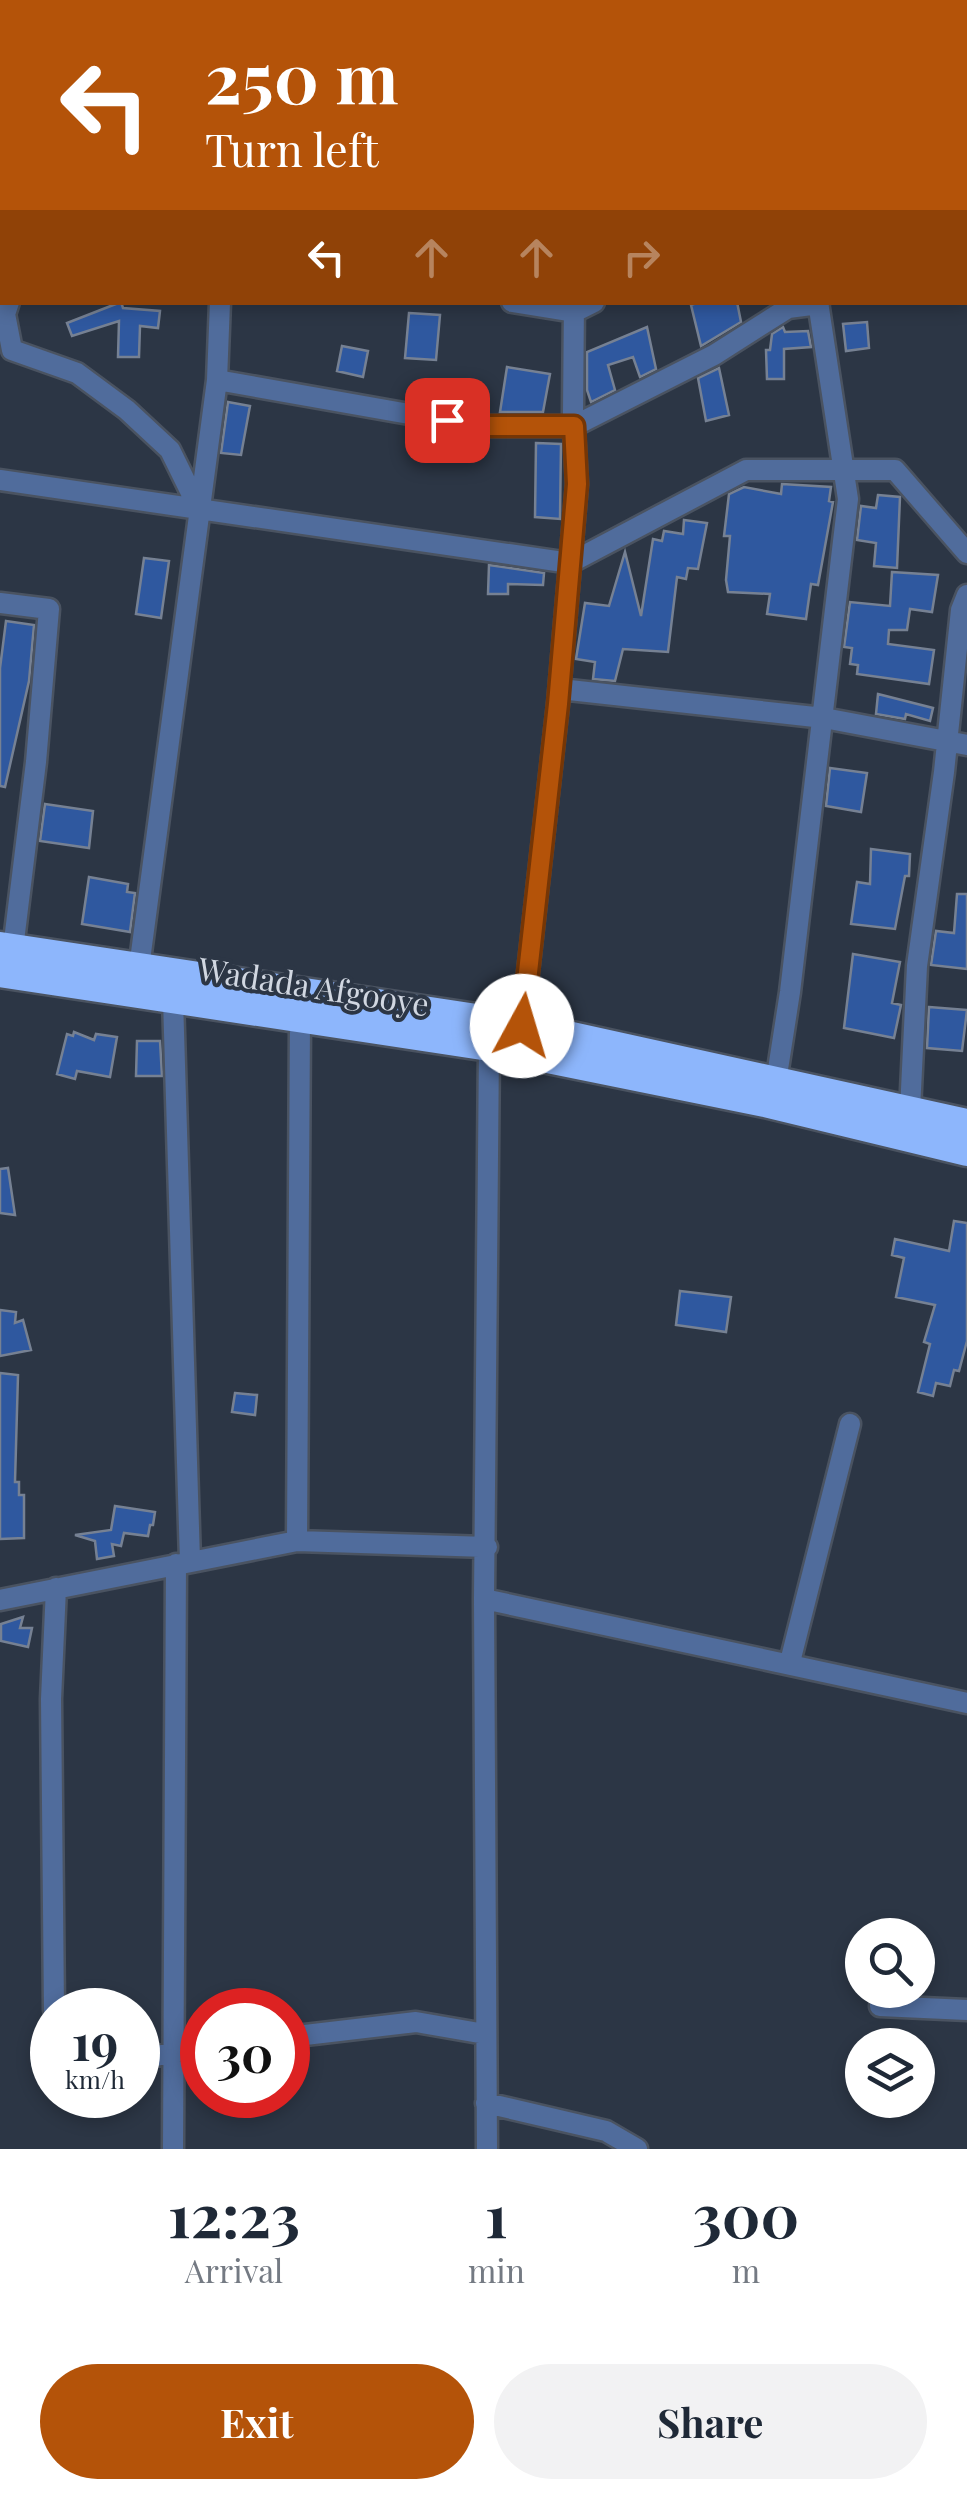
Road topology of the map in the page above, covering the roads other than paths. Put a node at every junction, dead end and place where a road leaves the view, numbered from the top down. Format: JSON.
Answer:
{"nodes":[{"id":1,"x":8,"y":305,"type":"edge"},
{"id":2,"x":220,"y":305,"type":"edge"},
{"id":3,"x":807,"y":305,"type":"edge"},
{"id":4,"x":819,"y":305,"type":"edge"},
{"id":5,"x":581,"y":306,"type":"edge"},
{"id":6,"x":217,"y":380,"type":"junction"},
{"id":7,"x":574,"y":426,"type":"junction"},
{"id":8,"x":843,"y":473,"type":"junction"},
{"id":9,"x":0,"y":480,"type":"edge"},
{"id":10,"x":198,"y":507,"type":"junction"},
{"id":11,"x":967,"y":553,"type":"edge"},
{"id":12,"x":570,"y":563,"type":"junction"},
{"id":13,"x":967,"y":595,"type":"edge"},
{"id":14,"x":0,"y":603,"type":"edge"},
{"id":15,"x":560,"y":689,"type":"junction"},
{"id":16,"x":824,"y":718,"type":"junction"},
{"id":17,"x":957,"y":744,"type":"edge"},
{"id":18,"x":4,"y":956,"type":"edge"},
{"id":19,"x":140,"y":968,"type":"junction"},
{"id":20,"x":173,"y":999,"type":"junction"},
{"id":21,"x":300,"y":1019,"type":"junction"},
{"id":22,"x":522,"y":1026,"type":"junction"},
{"id":23,"x":488,"y":1046,"type":"junction"},
{"id":24,"x":776,"y":1082,"type":"junction"},
{"id":25,"x":910,"y":1110,"type":"junction"},
{"id":26,"x":967,"y":1124,"type":"edge"},
{"id":27,"x":967,"y":1151,"type":"edge"},
{"id":28,"x":850,"y":1424,"type":"dead end"},
{"id":29,"x":297,"y":1541,"type":"junction"},
{"id":30,"x":487,"y":1547,"type":"junction"},
{"id":31,"x":183,"y":1562,"type":"junction"},
{"id":32,"x":56,"y":1588,"type":"junction"},
{"id":33,"x":484,"y":1599,"type":"junction"},
{"id":34,"x":0,"y":1600,"type":"edge"},
{"id":35,"x":790,"y":1662,"type":"junction"},
{"id":36,"x":967,"y":1703,"type":"edge"},
{"id":37,"x":54,"y":1988,"type":"edge"},
{"id":38,"x":924,"y":2008,"type":"edge"},
{"id":39,"x":967,"y":2010,"type":"edge"},
{"id":40,"x":486,"y":2034,"type":"junction"},
{"id":41,"x":310,"y":2035,"type":"edge"},
{"id":42,"x":180,"y":2050,"type":"edge"},
{"id":43,"x":173,"y":2051,"type":"junction"},
{"id":44,"x":160,"y":2054,"type":"edge"},
{"id":45,"x":486,"y":2104,"type":"junction"},
{"id":46,"x":172,"y":2149,"type":"edge"},
{"id":47,"x":487,"y":2149,"type":"edge"},
{"id":48,"x":637,"y":2149,"type":"edge"}],
"edges":[{"from":1,"to":10,"type":"street"},
{"from":2,"to":6,"type":"street"},
{"from":3,"to":7,"type":"street"},
{"from":4,"to":8,"type":"street"},
{"from":5,"to":7,"type":"street"},
{"from":6,"to":7,"type":"street"},
{"from":6,"to":10,"type":"street"},
{"from":7,"to":12,"type":"street"},
{"from":8,"to":11,"type":"street"},
{"from":8,"to":12,"type":"street"},
{"from":8,"to":16,"type":"street"},
{"from":9,"to":10,"type":"street"},
{"from":10,"to":12,"type":"street"},
{"from":10,"to":19,"type":"street"},
{"from":12,"to":15,"type":"street"},
{"from":13,"to":17,"type":"street"},
{"from":14,"to":18,"type":"street"},
{"from":15,"to":16,"type":"street"},
{"from":15,"to":22,"type":"street"},
{"from":16,"to":17,"type":"street"},
{"from":16,"to":24,"type":"street"},
{"from":17,"to":25,"type":"street"},
{"from":18,"to":19,"type":"highway","name":"Wadada Afgooye"},
{"from":18,"to":20,"type":"highway","name":"Wadada Afgooye"},
{"from":19,"to":22,"type":"highway","name":"Wadada Afgooye"},
{"from":20,"to":21,"type":"highway","name":"Wadada Afgooye"},
{"from":20,"to":31,"type":"street"},
{"from":21,"to":23,"type":"highway","name":"Wadada Afgooye"},
{"from":21,"to":29,"type":"street"},
{"from":22,"to":24,"type":"highway","name":"Wadada Afgooye"},
{"from":23,"to":27,"type":"highway","name":"Wadada Afgooye"},
{"from":23,"to":30,"type":"street"},
{"from":24,"to":25,"type":"highway","name":"Wadada Afgooye"},
{"from":25,"to":26,"type":"highway","name":"Wadada Afgooye"},
{"from":28,"to":35,"type":"street"},
{"from":29,"to":30,"type":"street"},
{"from":29,"to":31,"type":"street"},
{"from":30,"to":33,"type":"street"},
{"from":31,"to":32,"type":"street"},
{"from":31,"to":43,"type":"street"},
{"from":32,"to":34,"type":"street"},
{"from":32,"to":37,"type":"street"},
{"from":33,"to":35,"type":"street"},
{"from":33,"to":40,"type":"street"},
{"from":35,"to":36,"type":"street"},
{"from":38,"to":39,"type":"street"},
{"from":40,"to":41,"type":"street"},
{"from":40,"to":45,"type":"street"},
{"from":42,"to":43,"type":"street"},
{"from":43,"to":44,"type":"street"},
{"from":43,"to":46,"type":"street"},
{"from":45,"to":47,"type":"street"},
{"from":45,"to":48,"type":"street"}]}
